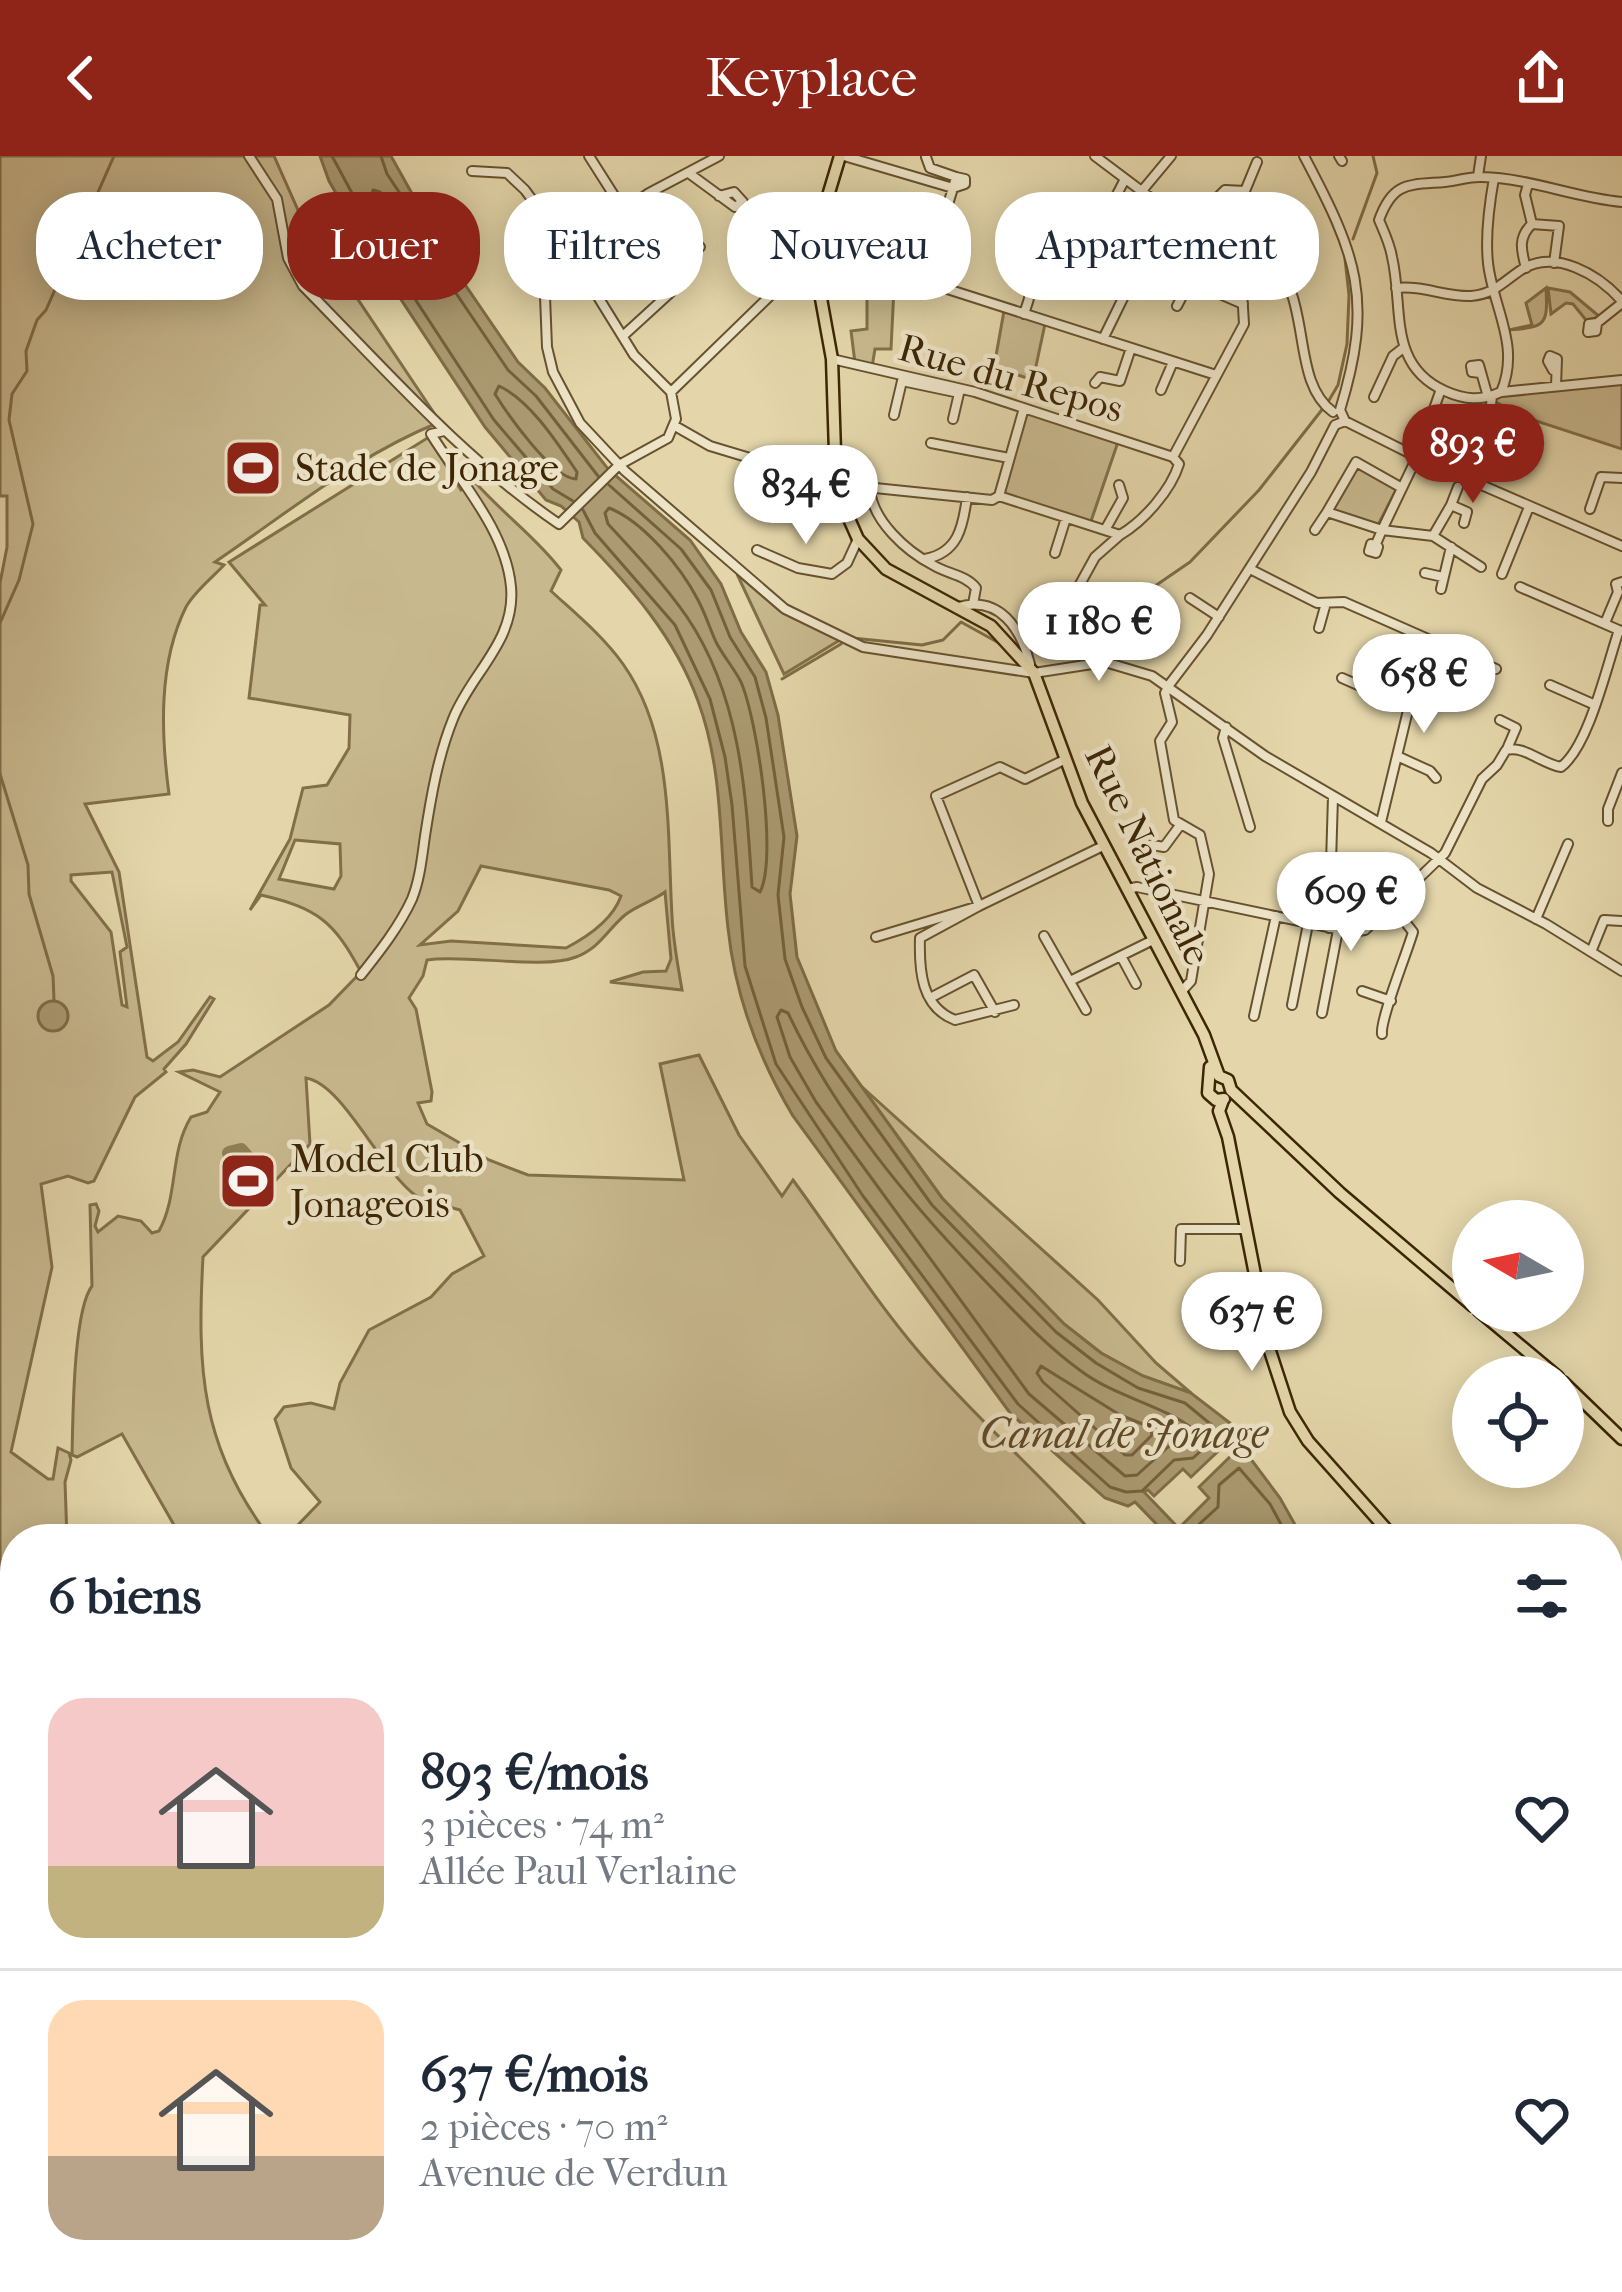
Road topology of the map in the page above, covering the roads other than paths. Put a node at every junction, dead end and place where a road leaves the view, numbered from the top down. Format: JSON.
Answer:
{"nodes":[{"id":1,"x":249,"y":156,"type":"edge"},
{"id":2,"x":589,"y":156,"type":"edge"},
{"id":3,"x":719,"y":156,"type":"edge"},
{"id":4,"x":842,"y":156,"type":"edge"},
{"id":5,"x":1095,"y":156,"type":"edge"},
{"id":6,"x":1171,"y":156,"type":"edge"},
{"id":7,"x":1304,"y":156,"type":"edge"},
{"id":8,"x":1481,"y":156,"type":"edge"},
{"id":9,"x":926,"y":158,"type":"edge"},
{"id":10,"x":1257,"y":162,"type":"dead end"},
{"id":11,"x":472,"y":171,"type":"dead end"},
{"id":12,"x":688,"y":173,"type":"junction"},
{"id":13,"x":1478,"y":176,"type":"junction"},
{"id":14,"x":1494,"y":178,"type":"junction"},
{"id":15,"x":1125,"y":179,"type":"junction"},
{"id":16,"x":1528,"y":184,"type":"junction"},
{"id":17,"x":953,"y":188,"type":"junction"},
{"id":18,"x":526,"y":192,"type":"edge"},
{"id":19,"x":612,"y":192,"type":"edge"},
{"id":20,"x":655,"y":192,"type":"edge"},
{"id":21,"x":829,"y":192,"type":"edge"},
{"id":22,"x":952,"y":192,"type":"edge"},
{"id":23,"x":1118,"y":192,"type":"edge"},
{"id":24,"x":1140,"y":192,"type":"joint"},
{"id":25,"x":1224,"y":192,"type":"edge"},
{"id":26,"x":719,"y":196,"type":"dead end"},
{"id":27,"x":1622,"y":202,"type":"edge"},
{"id":28,"x":1532,"y":224,"type":"junction"},
{"id":29,"x":1554,"y":262,"type":"junction"},
{"id":30,"x":1526,"y":268,"type":"junction"},
{"id":31,"x":1622,"y":280,"type":"edge"},
{"id":32,"x":1396,"y":288,"type":"junction"},
{"id":33,"x":1495,"y":291,"type":"junction"},
{"id":34,"x":1613,"y":292,"type":"junction"},
{"id":35,"x":971,"y":297,"type":"edge"},
{"id":36,"x":545,"y":300,"type":"edge"},
{"id":37,"x":601,"y":300,"type":"edge"},
{"id":38,"x":666,"y":300,"type":"edge"},
{"id":39,"x":763,"y":300,"type":"edge"},
{"id":40,"x":821,"y":300,"type":"edge"},
{"id":41,"x":1029,"y":300,"type":"edge"},
{"id":42,"x":1122,"y":300,"type":"edge"},
{"id":43,"x":1244,"y":300,"type":"edge"},
{"id":44,"x":1292,"y":300,"type":"edge"},
{"id":45,"x":1622,"y":302,"type":"edge"},
{"id":46,"x":1243,"y":304,"type":"junction"},
{"id":47,"x":1177,"y":306,"type":"dead end"},
{"id":48,"x":1024,"y":314,"type":"junction"},
{"id":49,"x":1598,"y":323,"type":"dead end"},
{"id":50,"x":624,"y":335,"type":"junction"},
{"id":51,"x":1103,"y":339,"type":"junction"},
{"id":52,"x":1131,"y":348,"type":"junction"},
{"id":53,"x":1402,"y":349,"type":"junction"},
{"id":54,"x":832,"y":359,"type":"junction"},
{"id":55,"x":1173,"y":362,"type":"junction"},
{"id":56,"x":1553,"y":370,"type":"dead end"},
{"id":57,"x":1480,"y":374,"type":"dead end"},
{"id":58,"x":1216,"y":376,"type":"junction"},
{"id":59,"x":902,"y":378,"type":"junction"},
{"id":60,"x":1622,"y":380,"type":"edge"},
{"id":61,"x":1095,"y":383,"type":"dead end"},
{"id":62,"x":1556,"y":386,"type":"junction"},
{"id":63,"x":1441,"y":389,"type":"junction"},
{"id":64,"x":960,"y":390,"type":"junction"},
{"id":65,"x":1161,"y":390,"type":"dead end"},
{"id":66,"x":670,"y":392,"type":"junction"},
{"id":67,"x":1493,"y":395,"type":"junction"},
{"id":68,"x":1374,"y":397,"type":"dead end"},
{"id":69,"x":1024,"y":408,"type":"junction"},
{"id":70,"x":1331,"y":409,"type":"junction"},
{"id":71,"x":894,"y":415,"type":"dead end"},
{"id":72,"x":953,"y":419,"type":"dead end"},
{"id":73,"x":1340,"y":423,"type":"junction"},
{"id":74,"x":675,"y":426,"type":"junction"},
{"id":75,"x":444,"y":431,"type":"junction"},
{"id":76,"x":931,"y":443,"type":"dead end"},
{"id":77,"x":1481,"y":447,"type":"dead end"},
{"id":78,"x":1173,"y":457,"type":"junction"},
{"id":79,"x":1009,"y":458,"type":"junction"},
{"id":80,"x":1417,"y":458,"type":"junction"},
{"id":81,"x":619,"y":465,"type":"junction"},
{"id":82,"x":1622,"y":478,"type":"edge"},
{"id":83,"x":836,"y":484,"type":"junction"},
{"id":84,"x":1119,"y":485,"type":"dead end"},
{"id":85,"x":1457,"y":487,"type":"dead end"},
{"id":86,"x":1402,"y":488,"type":"junction"},
{"id":87,"x":870,"y":490,"type":"junction"},
{"id":88,"x":999,"y":496,"type":"junction"},
{"id":89,"x":968,"y":497,"type":"junction"},
{"id":90,"x":1451,"y":505,"type":"junction"},
{"id":91,"x":1529,"y":507,"type":"junction"},
{"id":92,"x":1590,"y":509,"type":"dead end"},
{"id":93,"x":1327,"y":512,"type":"junction"},
{"id":94,"x":1066,"y":518,"type":"junction"},
{"id":95,"x":1464,"y":523,"type":"dead end"},
{"id":96,"x":1105,"y":530,"type":"junction"},
{"id":97,"x":1315,"y":530,"type":"dead end"},
{"id":98,"x":1382,"y":530,"type":"junction"},
{"id":99,"x":1120,"y":535,"type":"junction"},
{"id":100,"x":1433,"y":536,"type":"junction"},
{"id":101,"x":858,"y":538,"type":"junction"},
{"id":102,"x":1376,"y":544,"type":"dead end"},
{"id":103,"x":1622,"y":546,"type":"edge"},
{"id":104,"x":1451,"y":547,"type":"junction"},
{"id":105,"x":757,"y":550,"type":"dead end"},
{"id":106,"x":1055,"y":554,"type":"dead end"},
{"id":107,"x":923,"y":560,"type":"junction"},
{"id":108,"x":1481,"y":567,"type":"dead end"},
{"id":109,"x":1250,"y":568,"type":"junction"},
{"id":110,"x":1425,"y":573,"type":"dead end"},
{"id":111,"x":1502,"y":574,"type":"dead end"},
{"id":112,"x":1443,"y":578,"type":"junction"},
{"id":113,"x":1079,"y":586,"type":"dead end"},
{"id":114,"x":1520,"y":587,"type":"dead end"},
{"id":115,"x":1621,"y":588,"type":"edge"},
{"id":116,"x":1441,"y":589,"type":"dead end"},
{"id":117,"x":1190,"y":598,"type":"dead end"},
{"id":118,"x":1326,"y":603,"type":"junction"},
{"id":119,"x":973,"y":604,"type":"junction"},
{"id":120,"x":958,"y":607,"type":"junction"},
{"id":121,"x":1219,"y":617,"type":"junction"},
{"id":122,"x":1605,"y":622,"type":"junction"},
{"id":123,"x":1319,"y":628,"type":"dead end"},
{"id":124,"x":1621,"y":631,"type":"edge"},
{"id":125,"x":1425,"y":640,"type":"junction"},
{"id":126,"x":1496,"y":670,"type":"dead end"},
{"id":127,"x":1033,"y":671,"type":"junction"},
{"id":128,"x":1342,"y":677,"type":"dead end"},
{"id":129,"x":1169,"y":685,"type":"junction"},
{"id":130,"x":1414,"y":685,"type":"junction"},
{"id":131,"x":1550,"y":685,"type":"dead end"},
{"id":132,"x":1453,"y":703,"type":"dead end"},
{"id":133,"x":1593,"y":704,"type":"junction"},
{"id":134,"x":1408,"y":707,"type":"junction"},
{"id":135,"x":1500,"y":720,"type":"dead end"},
{"id":136,"x":1226,"y":727,"type":"junction"},
{"id":137,"x":1506,"y":750,"type":"junction"},
{"id":138,"x":1397,"y":755,"type":"junction"},
{"id":139,"x":1066,"y":759,"type":"junction"},
{"id":140,"x":1622,"y":773,"type":"edge"},
{"id":141,"x":1436,"y":778,"type":"dead end"},
{"id":142,"x":1332,"y":796,"type":"junction"},
{"id":143,"x":1608,"y":820,"type":"dead end"},
{"id":144,"x":1381,"y":822,"type":"junction"},
{"id":145,"x":1181,"y":824,"type":"junction"},
{"id":146,"x":1250,"y":827,"type":"dead end"},
{"id":147,"x":1568,"y":844,"type":"dead end"},
{"id":148,"x":1152,"y":845,"type":"dead end"},
{"id":149,"x":1103,"y":846,"type":"junction"},
{"id":150,"x":1440,"y":859,"type":"junction"},
{"id":151,"x":1125,"y":890,"type":"junction"},
{"id":152,"x":1205,"y":901,"type":"junction"},
{"id":153,"x":1391,"y":904,"type":"junction"},
{"id":154,"x":979,"y":906,"type":"junction"},
{"id":155,"x":1276,"y":916,"type":"junction"},
{"id":156,"x":1536,"y":919,"type":"junction"},
{"id":157,"x":1622,"y":921,"type":"edge"},
{"id":158,"x":1308,"y":923,"type":"junction"},
{"id":159,"x":1334,"y":929,"type":"junction"},
{"id":160,"x":1044,"y":936,"type":"dead end"},
{"id":161,"x":876,"y":937,"type":"dead end"},
{"id":162,"x":1153,"y":940,"type":"junction"},
{"id":163,"x":1591,"y":952,"type":"junction"},
{"id":164,"x":1121,"y":956,"type":"junction"},
{"id":165,"x":1622,"y":971,"type":"edge"},
{"id":166,"x":361,"y":975,"type":"dead end"},
{"id":167,"x":1070,"y":981,"type":"junction"},
{"id":168,"x":1136,"y":984,"type":"dead end"},
{"id":169,"x":1362,"y":991,"type":"dead end"},
{"id":170,"x":1183,"y":996,"type":"junction"},
{"id":171,"x":930,"y":998,"type":"junction"},
{"id":172,"x":1391,"y":1000,"type":"junction"},
{"id":173,"x":1014,"y":1005,"type":"dead end"},
{"id":174,"x":1292,"y":1005,"type":"dead end"},
{"id":175,"x":1086,"y":1010,"type":"dead end"},
{"id":176,"x":994,"y":1012,"type":"junction"},
{"id":177,"x":1322,"y":1013,"type":"dead end"},
{"id":178,"x":1254,"y":1016,"type":"dead end"},
{"id":179,"x":1382,"y":1034,"type":"dead end"},
{"id":180,"x":1216,"y":1077,"type":"junction"},
{"id":181,"x":1223,"y":1096,"type":"junction"},
{"id":182,"x":1245,"y":1229,"type":"junction"},
{"id":183,"x":1180,"y":1261,"type":"dead end"},
{"id":184,"x":1452,"y":1288,"type":"edge"},
{"id":185,"x":1505,"y":1332,"type":"edge"},
{"id":186,"x":1533,"y":1356,"type":"edge"},
{"id":187,"x":1584,"y":1402,"type":"edge"},
{"id":188,"x":1622,"y":1439,"type":"edge"},
{"id":189,"x":1381,"y":1524,"type":"edge"}],
"edges":[{"from":1,"to":75,"type":"street"},
{"from":2,"to":19,"type":"street"},
{"from":3,"to":12,"type":"street"},
{"from":4,"to":17,"type":"street"},
{"from":4,"to":21,"type":"main road","name":"Rue Nationale"},
{"from":5,"to":15,"type":"street"},
{"from":6,"to":24,"type":"street"},
{"from":7,"to":70,"type":"street"},
{"from":8,"to":13,"type":"street"},
{"from":9,"to":17,"type":"street"},
{"from":10,"to":25,"type":"street"},
{"from":11,"to":18,"type":"street"},
{"from":12,"to":20,"type":"street"},
{"from":12,"to":26,"type":"street"},
{"from":13,"to":14,"type":"street"},
{"from":13,"to":32,"type":"street"},
{"from":14,"to":16,"type":"street"},
{"from":14,"to":33,"type":"street"},
{"from":15,"to":23,"type":"street"},
{"from":15,"to":24,"type":"street"},
{"from":16,"to":27,"type":"street"},
{"from":16,"to":28,"type":"street"},
{"from":17,"to":22,"type":"street"},
{"from":28,"to":29,"type":"street"},
{"from":28,"to":30,"type":"street"},
{"from":29,"to":30,"type":"street"},
{"from":29,"to":34,"type":"street"},
{"from":30,"to":33,"type":"street"},
{"from":31,"to":34,"type":"street"},
{"from":32,"to":33,"type":"street"},
{"from":32,"to":53,"type":"street"},
{"from":33,"to":67,"type":"street"},
{"from":34,"to":45,"type":"street"},
{"from":35,"to":48,"type":"street"},
{"from":36,"to":81,"type":"street"},
{"from":37,"to":50,"type":"street"},
{"from":38,"to":50,"type":"street"},
{"from":39,"to":66,"type":"street"},
{"from":40,"to":54,"type":"main road","name":"Rue Nationale"},
{"from":41,"to":48,"type":"street"},
{"from":42,"to":51,"type":"street"},
{"from":43,"to":46,"type":"street"},
{"from":44,"to":70,"type":"street"},
{"from":45,"to":49,"type":"street"},
{"from":46,"to":47,"type":"street"},
{"from":46,"to":58,"type":"street"},
{"from":48,"to":51,"type":"street"},
{"from":50,"to":66,"type":"street"},
{"from":51,"to":52,"type":"street"},
{"from":52,"to":55,"type":"street"},
{"from":52,"to":61,"type":"street"},
{"from":53,"to":63,"type":"street"},
{"from":53,"to":68,"type":"street"},
{"from":54,"to":59,"type":"street","name":"Rue du Repos"},
{"from":54,"to":83,"type":"main road","name":"Rue Nationale"},
{"from":55,"to":58,"type":"street"},
{"from":55,"to":65,"type":"street"},
{"from":56,"to":62,"type":"street"},
{"from":57,"to":67,"type":"street"},
{"from":58,"to":78,"type":"street"},
{"from":59,"to":64,"type":"street","name":"Rue du Repos"},
{"from":59,"to":71,"type":"street"},
{"from":60,"to":62,"type":"street"},
{"from":62,"to":67,"type":"street"},
{"from":63,"to":67,"type":"street"},
{"from":63,"to":80,"type":"street"},
{"from":64,"to":69,"type":"street","name":"Rue du Repos"},
{"from":64,"to":72,"type":"street"},
{"from":66,"to":74,"type":"street"},
{"from":67,"to":77,"type":"street"},
{"from":69,"to":78,"type":"street","name":"Rue du Repos"},
{"from":69,"to":79,"type":"street"},
{"from":70,"to":73,"type":"street"},
{"from":73,"to":80,"type":"street"},
{"from":73,"to":109,"type":"street"},
{"from":74,"to":81,"type":"street"},
{"from":74,"to":83,"type":"street"},
{"from":75,"to":81,"type":"street"},
{"from":75,"to":166,"type":"street"},
{"from":76,"to":79,"type":"street"},
{"from":78,"to":99,"type":"street"},
{"from":79,"to":88,"type":"street"},
{"from":80,"to":86,"type":"street"},
{"from":80,"to":91,"type":"street"},
{"from":81,"to":127,"type":"street"},
{"from":82,"to":92,"type":"street"},
{"from":83,"to":87,"type":"street"},
{"from":83,"to":101,"type":"main road","name":"Rue Nationale"},
{"from":84,"to":96,"type":"street"},
{"from":85,"to":90,"type":"street"},
{"from":86,"to":93,"type":"street"},
{"from":86,"to":98,"type":"street"},
{"from":87,"to":89,"type":"street"},
{"from":87,"to":107,"type":"street"},
{"from":88,"to":89,"type":"street"},
{"from":88,"to":94,"type":"street"},
{"from":89,"to":107,"type":"street"},
{"from":90,"to":95,"type":"street"},
{"from":90,"to":100,"type":"street"},
{"from":91,"to":103,"type":"street"},
{"from":91,"to":111,"type":"street"},
{"from":93,"to":97,"type":"street"},
{"from":93,"to":98,"type":"street"},
{"from":94,"to":96,"type":"street"},
{"from":94,"to":106,"type":"street"},
{"from":96,"to":99,"type":"street"},
{"from":98,"to":100,"type":"street"},
{"from":98,"to":102,"type":"street"},
{"from":99,"to":113,"type":"street"},
{"from":100,"to":104,"type":"street"},
{"from":101,"to":105,"type":"street"},
{"from":101,"to":120,"type":"main road","name":"Rue Nationale"},
{"from":104,"to":108,"type":"street"},
{"from":104,"to":112,"type":"street"},
{"from":107,"to":119,"type":"street","name":"Rue Nationale"},
{"from":109,"to":118,"type":"street"},
{"from":109,"to":121,"type":"street"},
{"from":110,"to":112,"type":"street"},
{"from":112,"to":116,"type":"street"},
{"from":114,"to":122,"type":"street"},
{"from":115,"to":122,"type":"street"},
{"from":117,"to":121,"type":"street"},
{"from":118,"to":123,"type":"street"},
{"from":118,"to":125,"type":"street"},
{"from":119,"to":120,"type":"street"},
{"from":119,"to":127,"type":"street","name":"Rue Nationale"},
{"from":120,"to":127,"type":"main road","name":"Rue Nationale"},
{"from":121,"to":129,"type":"street"},
{"from":122,"to":124,"type":"street"},
{"from":124,"to":133,"type":"street"},
{"from":125,"to":126,"type":"street"},
{"from":125,"to":130,"type":"street"},
{"from":127,"to":129,"type":"street"},
{"from":127,"to":139,"type":"main road","name":"Rue Nationale"},
{"from":128,"to":134,"type":"street"},
{"from":129,"to":136,"type":"street"},
{"from":129,"to":145,"type":"street"},
{"from":130,"to":132,"type":"street"},
{"from":130,"to":134,"type":"street"},
{"from":131,"to":133,"type":"street"},
{"from":133,"to":137,"type":"street"},
{"from":134,"to":138,"type":"street"},
{"from":135,"to":137,"type":"street"},
{"from":136,"to":142,"type":"street"},
{"from":136,"to":146,"type":"street"},
{"from":137,"to":150,"type":"street"},
{"from":138,"to":141,"type":"street"},
{"from":138,"to":144,"type":"street"},
{"from":139,"to":149,"type":"main road","name":"Rue Nationale"},
{"from":139,"to":154,"type":"street"},
{"from":140,"to":143,"type":"street"},
{"from":142,"to":144,"type":"street"},
{"from":142,"to":159,"type":"street"},
{"from":144,"to":150,"type":"street"},
{"from":145,"to":148,"type":"street"},
{"from":145,"to":152,"type":"street"},
{"from":147,"to":156,"type":"street"},
{"from":149,"to":151,"type":"main road","name":"Rue Nationale"},
{"from":149,"to":154,"type":"street"},
{"from":150,"to":153,"type":"street"},
{"from":150,"to":156,"type":"street"},
{"from":151,"to":152,"type":"street"},
{"from":151,"to":162,"type":"main road","name":"Rue Nationale"},
{"from":152,"to":155,"type":"street"},
{"from":152,"to":170,"type":"street"},
{"from":153,"to":159,"type":"street"},
{"from":153,"to":172,"type":"street"},
{"from":154,"to":161,"type":"street"},
{"from":154,"to":171,"type":"street"},
{"from":155,"to":158,"type":"street"},
{"from":155,"to":178,"type":"street"},
{"from":156,"to":163,"type":"street"},
{"from":157,"to":163,"type":"street"},
{"from":158,"to":159,"type":"street"},
{"from":158,"to":174,"type":"street"},
{"from":159,"to":177,"type":"street"},
{"from":160,"to":167,"type":"street"},
{"from":162,"to":164,"type":"street"},
{"from":162,"to":170,"type":"main road","name":"Rue Nationale"},
{"from":163,"to":165,"type":"street"},
{"from":164,"to":167,"type":"street"},
{"from":164,"to":168,"type":"street"},
{"from":167,"to":175,"type":"street"},
{"from":169,"to":172,"type":"street"},
{"from":170,"to":180,"type":"main road","name":"Rue Nationale"},
{"from":171,"to":176,"type":"street"},
{"from":171,"to":176,"type":"street"},
{"from":172,"to":179,"type":"street"},
{"from":173,"to":176,"type":"street"},
{"from":180,"to":181,"type":"main road"},
{"from":180,"to":181,"type":"main road"},
{"from":181,"to":182,"type":"main road"},
{"from":181,"to":184,"type":"main road"},
{"from":182,"to":183,"type":"street"},
{"from":182,"to":189,"type":"main road"},
{"from":185,"to":186,"type":"main road"},
{"from":187,"to":188,"type":"main road"}]}
